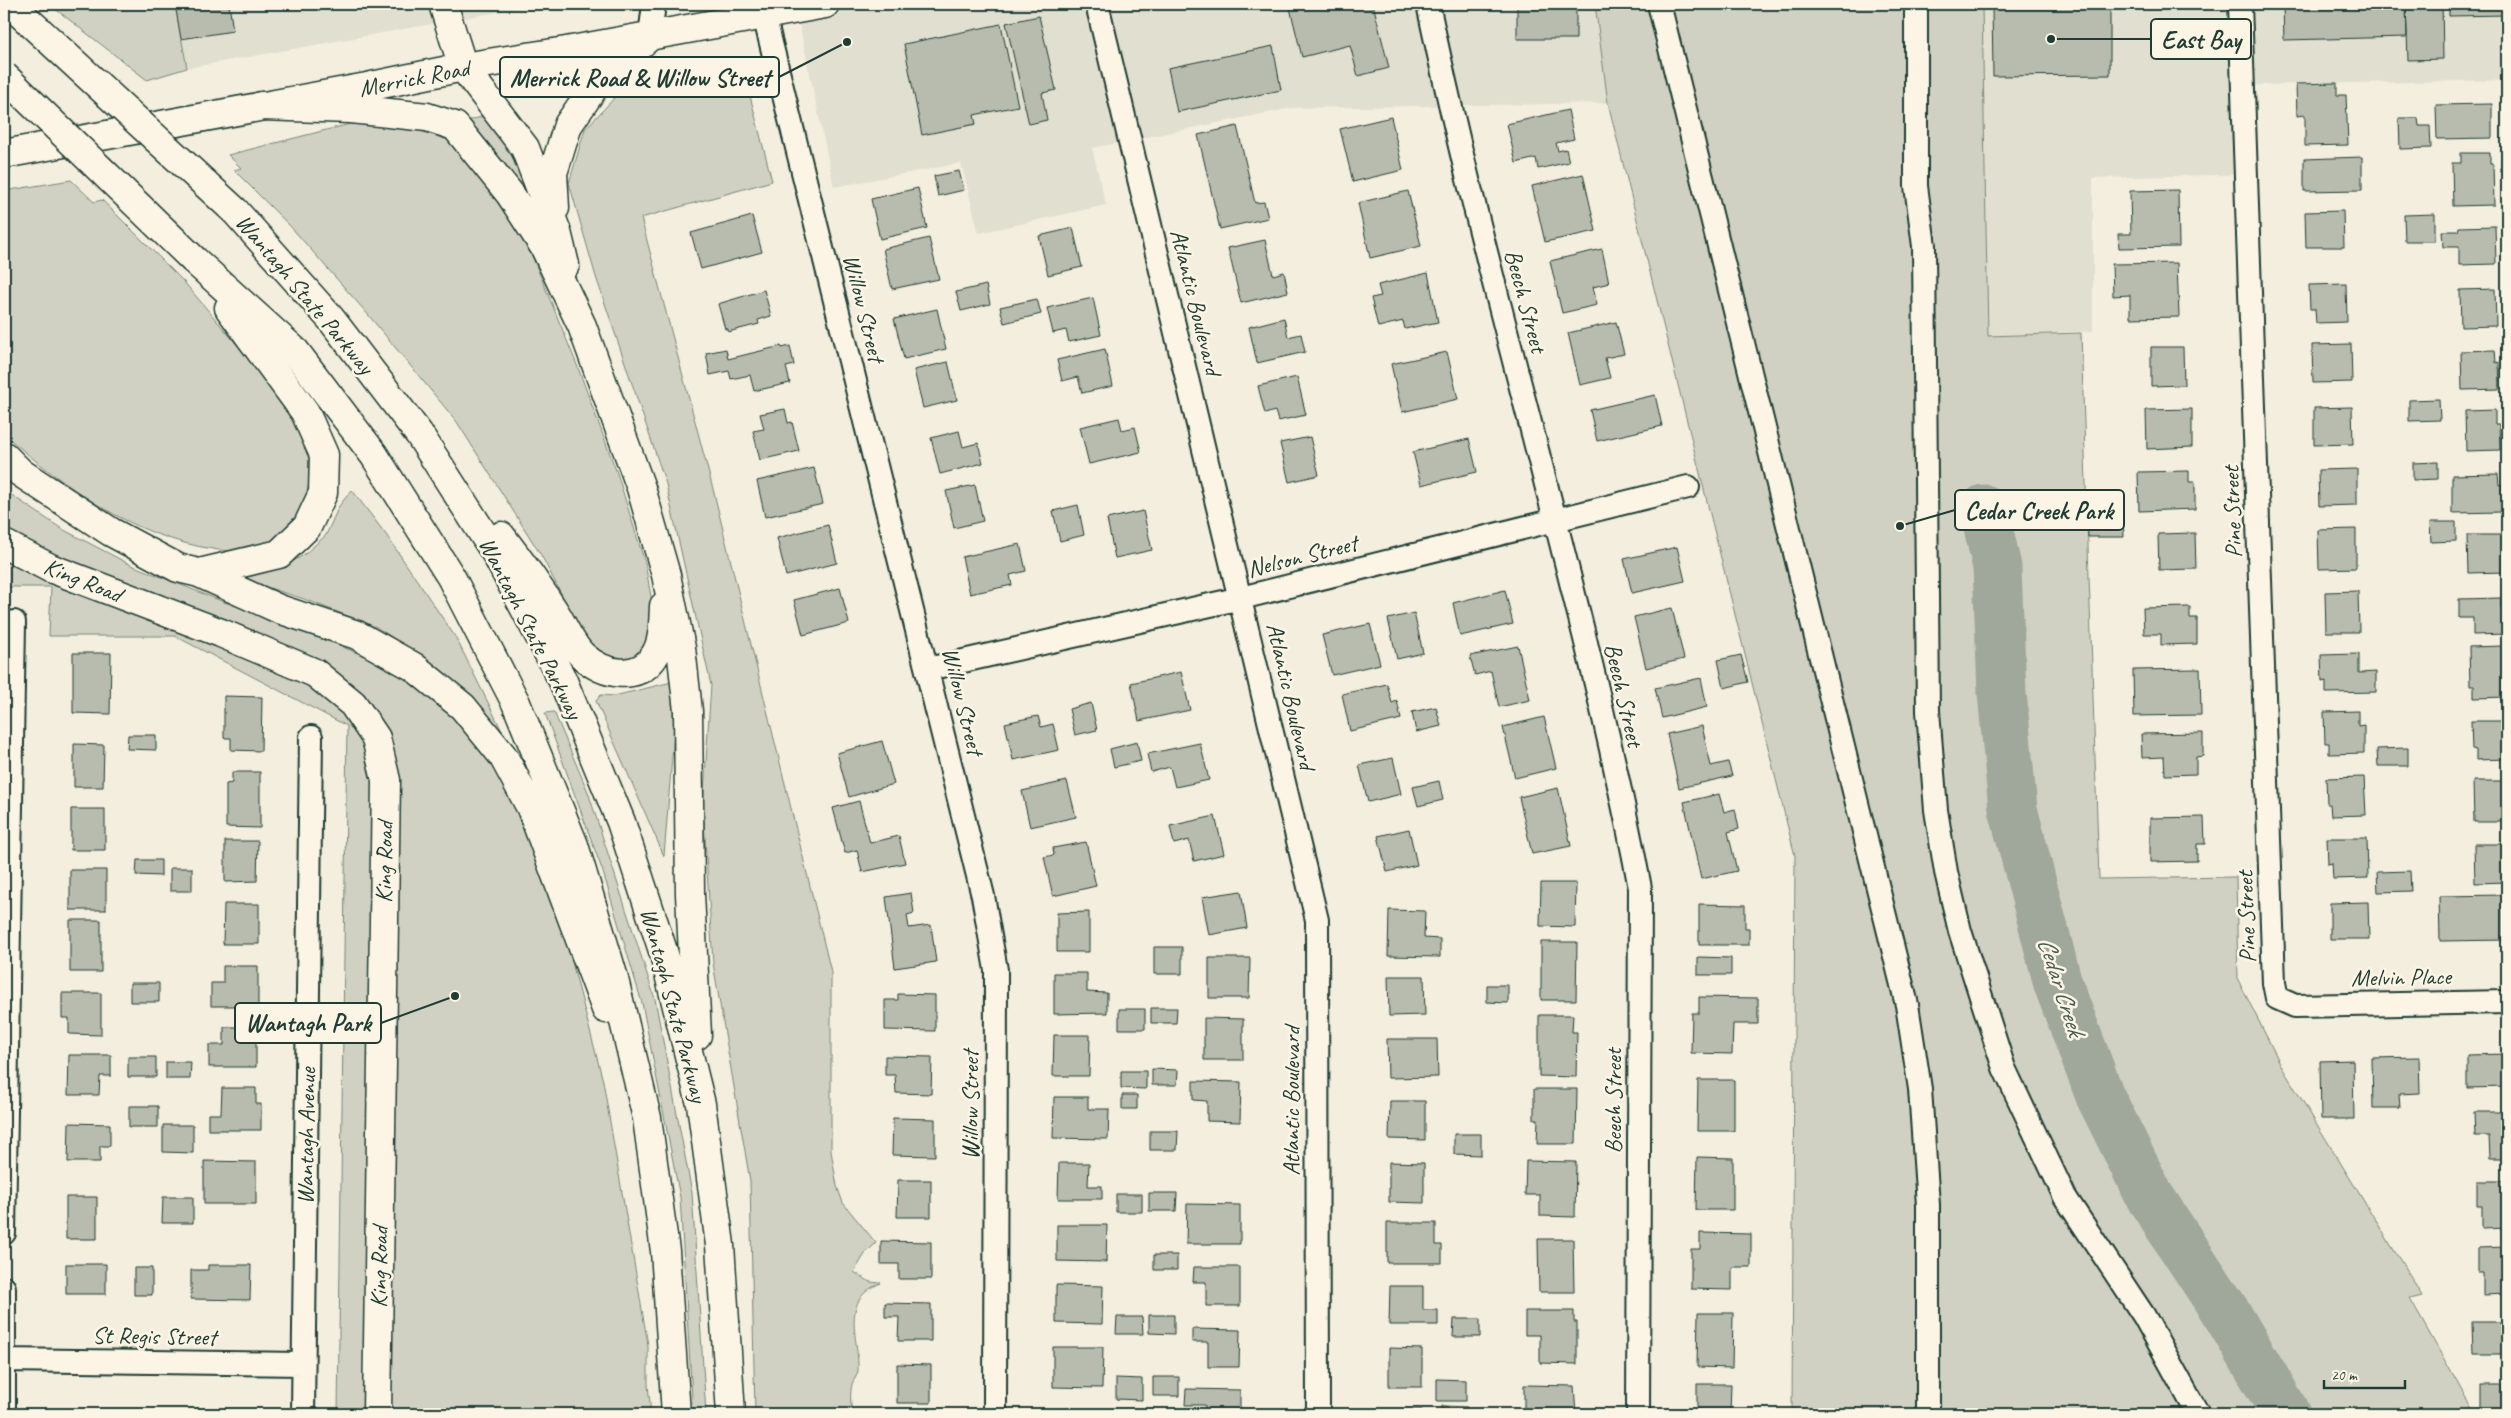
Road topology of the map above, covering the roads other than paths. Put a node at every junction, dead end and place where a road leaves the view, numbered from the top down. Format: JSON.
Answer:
{"nodes":[{"id":1,"x":10,"y":4,"type":"edge"},
{"id":2,"x":442,"y":4,"type":"edge"},
{"id":3,"x":654,"y":4,"type":"edge"},
{"id":4,"x":825,"y":4,"type":"edge"},
{"id":5,"x":1098,"y":4,"type":"edge"},
{"id":6,"x":1428,"y":4,"type":"edge"},
{"id":7,"x":1658,"y":4,"type":"edge"},
{"id":8,"x":1916,"y":4,"type":"edge"},
{"id":9,"x":2240,"y":4,"type":"edge"},
{"id":10,"x":764,"y":15,"type":"junction"},
{"id":11,"x":650,"y":36,"type":"junction"},
{"id":12,"x":463,"y":67,"type":"junction"},
{"id":13,"x":4,"y":76,"type":"edge"},
{"id":14,"x":261,"y":106,"type":"junction"},
{"id":15,"x":4,"y":154,"type":"edge"},
{"id":16,"x":557,"y":232,"type":"junction"},
{"id":17,"x":194,"y":260,"type":"junction"},
{"id":18,"x":582,"y":326,"type":"junction"},
{"id":19,"x":366,"y":365,"type":"junction"},
{"id":20,"x":4,"y":456,"type":"edge"},
{"id":21,"x":1688,"y":487,"type":"dead end"},
{"id":22,"x":1555,"y":518,"type":"junction"},
{"id":23,"x":4,"y":544,"type":"edge"},
{"id":24,"x":199,"y":573,"type":"junction"},
{"id":25,"x":666,"y":575,"type":"junction"},
{"id":26,"x":1241,"y":598,"type":"junction"},
{"id":27,"x":14,"y":622,"type":"dead end"},
{"id":28,"x":928,"y":669,"type":"junction"},
{"id":29,"x":311,"y":738,"type":"dead end"},
{"id":30,"x":2507,"y":1002,"type":"edge"},
{"id":31,"x":2295,"y":1006,"type":"joint"},
{"id":32,"x":701,"y":1104,"type":"junction"},
{"id":33,"x":647,"y":1118,"type":"junction"},
{"id":34,"x":4,"y":1233,"type":"edge"},
{"id":35,"x":4,"y":1288,"type":"edge"},
{"id":36,"x":4,"y":1360,"type":"edge"},
{"id":37,"x":304,"y":1364,"type":"junction"},
{"id":38,"x":4,"y":1414,"type":"edge"},
{"id":39,"x":303,"y":1414,"type":"edge"},
{"id":40,"x":377,"y":1414,"type":"edge"},
{"id":41,"x":676,"y":1414,"type":"edge"},
{"id":42,"x":731,"y":1414,"type":"edge"},
{"id":43,"x":995,"y":1414,"type":"edge"},
{"id":44,"x":1318,"y":1414,"type":"edge"},
{"id":45,"x":1638,"y":1414,"type":"edge"},
{"id":46,"x":1928,"y":1414,"type":"edge"},
{"id":47,"x":2198,"y":1414,"type":"edge"}],
"edges":[{"from":1,"to":19,"type":"main road","name":"Wantagh State Parkway","bridge":true},
{"from":2,"to":12,"type":"main road"},
{"from":3,"to":11,"type":"street"},
{"from":4,"to":10,"type":"main road","name":"Merrick Road"},
{"from":5,"to":26,"type":"street","name":"Atlantic Boulevard"},
{"from":6,"to":22,"type":"street","name":"Beech Street"},
{"from":7,"to":46,"type":"street"},
{"from":8,"to":47,"type":"street"},
{"from":9,"to":31,"type":"street","name":"Pine Street"},
{"from":10,"to":11,"type":"main road","name":"Merrick Road"},
{"from":10,"to":28,"type":"street","name":"Willow Street"},
{"from":11,"to":12,"type":"main road","name":"Merrick Road"},
{"from":11,"to":16,"type":"main road"},
{"from":12,"to":14,"type":"main road","name":"Merrick Road"},
{"from":12,"to":16,"type":"main road"},
{"from":13,"to":17,"type":"main road","name":"Wantagh State Parkway","bridge":true},
{"from":14,"to":15,"type":"main road","name":"Merrick Road"},
{"from":14,"to":18,"type":"main road"},
{"from":16,"to":18,"type":"main road"},
{"from":17,"to":24,"type":"main road"},
{"from":17,"to":33,"type":"main road","name":"Wantagh State Parkway"},
{"from":18,"to":25,"type":"main road"},
{"from":19,"to":25,"type":"main road"},
{"from":19,"to":32,"type":"main road","name":"Wantagh State Parkway"},
{"from":20,"to":24,"type":"main road"},
{"from":21,"to":22,"type":"street","name":"Nelson Street"},
{"from":22,"to":26,"type":"street","name":"Nelson Street"},
{"from":22,"to":45,"type":"street","name":"Beech Street"},
{"from":23,"to":40,"type":"main road","name":"King Road"},
{"from":24,"to":33,"type":"main road"},
{"from":25,"to":32,"type":"main road"},
{"from":26,"to":28,"type":"street","name":"Nelson Street"},
{"from":26,"to":44,"type":"street","name":"Atlantic Boulevard"},
{"from":27,"to":34,"type":"street"},
{"from":28,"to":43,"type":"street","name":"Willow Street"},
{"from":29,"to":37,"type":"street","name":"Wantagh Avenue"},
{"from":30,"to":31,"type":"street","name":"Melvin Place"},
{"from":32,"to":42,"type":"main road","name":"Wantagh State Parkway"},
{"from":33,"to":41,"type":"main road","name":"Wantagh State Parkway"},
{"from":35,"to":36,"type":"street"},
{"from":36,"to":37,"type":"street","name":"St Regis Street"},
{"from":36,"to":38,"type":"street"},
{"from":37,"to":39,"type":"street","name":"Wantagh Avenue"}]}
